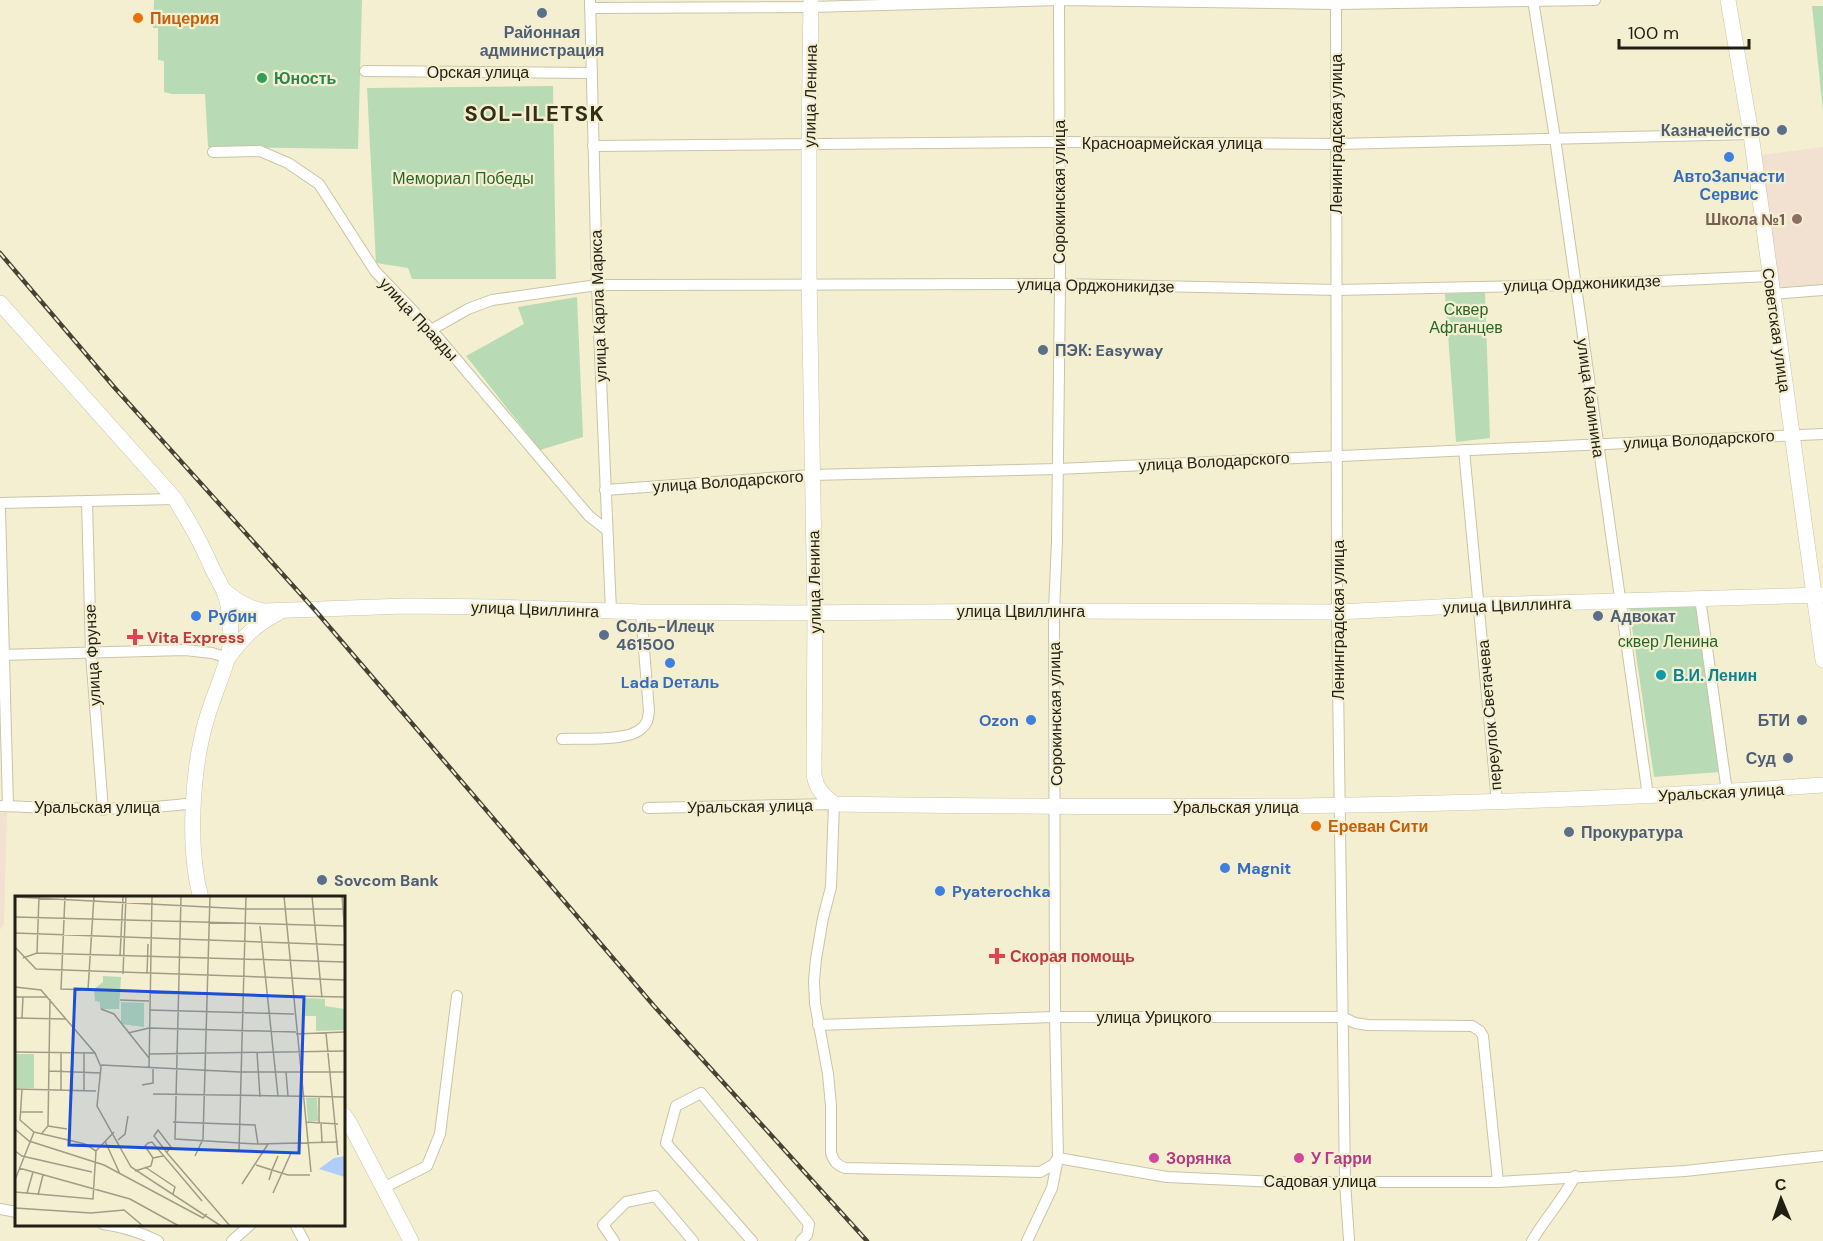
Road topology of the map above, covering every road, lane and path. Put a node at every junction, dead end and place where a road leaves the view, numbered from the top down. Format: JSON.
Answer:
{"nodes":[{"id":1,"x":1059,"y":0,"type":"edge"},
{"id":2,"x":1595,"y":0,"type":"edge"},
{"id":3,"x":1728,"y":0,"type":"edge"},
{"id":4,"x":1534,"y":1,"type":"edge"},
{"id":5,"x":1336,"y":2,"type":"edge"},
{"id":6,"x":590,"y":4,"type":"edge"},
{"id":7,"x":811,"y":4,"type":"edge"},
{"id":8,"x":365,"y":71,"type":"dead end"},
{"id":9,"x":592,"y":73,"type":"junction"},
{"id":10,"x":1751,"y":134,"type":"junction"},
{"id":11,"x":1555,"y":138,"type":"junction"},
{"id":12,"x":1059,"y":142,"type":"junction"},
{"id":13,"x":809,"y":144,"type":"junction"},
{"id":14,"x":1336,"y":144,"type":"junction"},
{"id":15,"x":593,"y":146,"type":"junction"},
{"id":16,"x":213,"y":152,"type":"dead end"},
{"id":17,"x":1770,"y":276,"type":"junction"},
{"id":18,"x":810,"y":284,"type":"junction"},
{"id":19,"x":1060,"y":284,"type":"junction"},
{"id":20,"x":597,"y":285,"type":"junction"},
{"id":21,"x":1574,"y":285,"type":"junction"},
{"id":22,"x":1337,"y":290,"type":"junction"},
{"id":23,"x":1823,"y":290,"type":"edge"},
{"id":24,"x":1773,"y":294,"type":"junction"},
{"id":25,"x":0,"y":303,"type":"edge"},
{"id":26,"x":431,"y":330,"type":"junction"},
{"id":27,"x":1823,"y":434,"type":"edge"},
{"id":28,"x":1792,"y":435,"type":"junction"},
{"id":29,"x":1598,"y":444,"type":"junction"},
{"id":30,"x":1464,"y":450,"type":"junction"},
{"id":31,"x":1338,"y":456,"type":"junction"},
{"id":32,"x":1058,"y":469,"type":"junction"},
{"id":33,"x":812,"y":475,"type":"junction"},
{"id":34,"x":605,"y":490,"type":"junction"},
{"id":35,"x":175,"y":499,"type":"junction"},
{"id":36,"x":87,"y":501,"type":"junction"},
{"id":37,"x":0,"y":503,"type":"edge"},
{"id":38,"x":0,"y":509,"type":"edge"},
{"id":39,"x":607,"y":530,"type":"junction"},
{"id":40,"x":225,"y":591,"type":"junction"},
{"id":41,"x":1818,"y":595,"type":"edge"},
{"id":42,"x":1700,"y":598,"type":"junction"},
{"id":43,"x":1621,"y":602,"type":"junction"},
{"id":44,"x":1479,"y":605,"type":"junction"},
{"id":45,"x":281,"y":611,"type":"junction"},
{"id":46,"x":611,"y":611,"type":"junction"},
{"id":47,"x":1054,"y":611,"type":"junction"},
{"id":48,"x":641,"y":612,"type":"junction"},
{"id":49,"x":1337,"y":612,"type":"junction"},
{"id":50,"x":815,"y":613,"type":"junction"},
{"id":51,"x":91,"y":653,"type":"junction"},
{"id":52,"x":2,"y":655,"type":"edge"},
{"id":53,"x":228,"y":658,"type":"junction"},
{"id":54,"x":1823,"y":660,"type":"edge"},
{"id":55,"x":562,"y":739,"type":"dead end"},
{"id":56,"x":1823,"y":785,"type":"edge"},
{"id":57,"x":1727,"y":792,"type":"junction"},
{"id":58,"x":1648,"y":796,"type":"junction"},
{"id":59,"x":1497,"y":802,"type":"junction"},
{"id":60,"x":194,"y":803,"type":"junction"},
{"id":61,"x":834,"y":804,"type":"junction"},
{"id":62,"x":4,"y":806,"type":"edge"},
{"id":63,"x":1340,"y":806,"type":"junction"},
{"id":64,"x":648,"y":808,"type":"dead end"},
{"id":65,"x":1056,"y":808,"type":"junction"},
{"id":66,"x":103,"y":810,"type":"junction"},
{"id":67,"x":201,"y":896,"type":"edge"},
{"id":68,"x":457,"y":996,"type":"dead end"},
{"id":69,"x":1055,"y":1017,"type":"junction"},
{"id":70,"x":1342,"y":1017,"type":"junction"},
{"id":71,"x":818,"y":1025,"type":"junction"},
{"id":72,"x":346,"y":1124,"type":"edge"},
{"id":73,"x":1823,"y":1156,"type":"edge"},
{"id":74,"x":1058,"y":1158,"type":"junction"},
{"id":75,"x":1575,"y":1176,"type":"junction"},
{"id":76,"x":1345,"y":1182,"type":"junction"},
{"id":77,"x":1498,"y":1182,"type":"junction"},
{"id":78,"x":383,"y":1188,"type":"junction"},
{"id":79,"x":0,"y":1209,"type":"edge"},
{"id":80,"x":15,"y":1212,"type":"edge"},
{"id":81,"x":116,"y":1226,"type":"edge"},
{"id":82,"x":249,"y":1226,"type":"edge"},
{"id":83,"x":296,"y":1226,"type":"edge"},
{"id":84,"x":1349,"y":1240,"type":"edge"},
{"id":85,"x":158,"y":1241,"type":"edge"},
{"id":86,"x":232,"y":1241,"type":"edge"},
{"id":87,"x":303,"y":1241,"type":"edge"},
{"id":88,"x":411,"y":1241,"type":"edge"},
{"id":89,"x":614,"y":1241,"type":"edge"},
{"id":90,"x":693,"y":1241,"type":"edge"},
{"id":91,"x":752,"y":1241,"type":"edge"},
{"id":92,"x":801,"y":1241,"type":"edge"},
{"id":93,"x":1027,"y":1241,"type":"edge"},
{"id":94,"x":1532,"y":1241,"type":"edge"}],
"edges":[{"from":1,"to":5,"type":"street"},
{"from":1,"to":7,"type":"street"},
{"from":1,"to":12,"type":"street","name":"Сорокинская улица"},
{"from":2,"to":4,"type":"street"},
{"from":3,"to":10,"type":"street","name":"Советская улица"},
{"from":4,"to":5,"type":"street"},
{"from":4,"to":11,"type":"street","name":"улица Калинина"},
{"from":5,"to":14,"type":"street","name":"Ленинградская улица"},
{"from":6,"to":7,"type":"street"},
{"from":6,"to":9,"type":"street","name":"улица Карла Маркса"},
{"from":7,"to":13,"type":"street","name":"улица Ленина"},
{"from":8,"to":9,"type":"street","name":"Орская улица"},
{"from":9,"to":15,"type":"street","name":"улица Карла Маркса"},
{"from":10,"to":11,"type":"street","name":"Красноармейская улица"},
{"from":10,"to":17,"type":"street","name":"Советская улица"},
{"from":11,"to":14,"type":"street","name":"Красноармейская улица"},
{"from":11,"to":21,"type":"street","name":"улица Калинина"},
{"from":12,"to":13,"type":"street","name":"Красноармейская улица"},
{"from":12,"to":14,"type":"street","name":"Красноармейская улица"},
{"from":12,"to":19,"type":"street","name":"Сорокинская улица"},
{"from":13,"to":15,"type":"street","name":"Красноармейская улица"},
{"from":13,"to":18,"type":"street","name":"улица Ленина"},
{"from":14,"to":22,"type":"street","name":"Ленинградская улица"},
{"from":15,"to":20,"type":"street","name":"улица Карла Маркса"},
{"from":16,"to":26,"type":"street","name":"улица Правды"},
{"from":17,"to":21,"type":"street","name":"улица Орджоникидзе"},
{"from":17,"to":24,"type":"street","name":"Советская улица"},
{"from":18,"to":19,"type":"street","name":"улица Орджоникидзе"},
{"from":18,"to":20,"type":"street","name":"улица Орджоникидзе"},
{"from":18,"to":33,"type":"street","name":"улица Ленина"},
{"from":19,"to":22,"type":"street","name":"улица Орджоникидзе"},
{"from":19,"to":32,"type":"street","name":"Сорокинская улица"},
{"from":20,"to":26,"type":"street","name":"улица Орджоникидзе"},
{"from":20,"to":34,"type":"street","name":"улица Карла Маркса"},
{"from":21,"to":22,"type":"street","name":"улица Орджоникидзе"},
{"from":21,"to":29,"type":"street","name":"улица Калинина"},
{"from":22,"to":31,"type":"street","name":"Ленинградская улица"},
{"from":23,"to":24,"type":"street"},
{"from":24,"to":28,"type":"street","name":"Советская улица"},
{"from":25,"to":35,"type":"street"},
{"from":26,"to":39,"type":"street","name":"улица Правды"},
{"from":27,"to":28,"type":"street","name":"улица Володарского"},
{"from":28,"to":29,"type":"street","name":"улица Володарского"},
{"from":28,"to":41,"type":"street","name":"Советская улица"},
{"from":29,"to":30,"type":"street","name":"улица Володарского"},
{"from":29,"to":43,"type":"street","name":"улица Калинина"},
{"from":30,"to":31,"type":"street","name":"улица Володарского"},
{"from":30,"to":44,"type":"street","name":"переулок Светачева"},
{"from":31,"to":32,"type":"street","name":"улица Володарского"},
{"from":31,"to":49,"type":"street","name":"Ленинградская улица"},
{"from":32,"to":33,"type":"street","name":"улица Володарского"},
{"from":32,"to":47,"type":"street","name":"Сорокинская улица"},
{"from":33,"to":34,"type":"street","name":"улица Володарского"},
{"from":33,"to":50,"type":"street","name":"улица Ленина"},
{"from":34,"to":39,"type":"street","name":"улица Карла Маркса"},
{"from":35,"to":36,"type":"street"},
{"from":35,"to":40,"type":"street"},
{"from":36,"to":37,"type":"street"},
{"from":36,"to":51,"type":"street","name":"улица Фрунзе"},
{"from":38,"to":52,"type":"street"},
{"from":39,"to":46,"type":"street","name":"улица Карла Маркса"},
{"from":40,"to":45,"type":"street","name":"улица Цвиллинга"},
{"from":40,"to":53,"type":"street"},
{"from":41,"to":42,"type":"street","name":"улица Цвиллинга"},
{"from":41,"to":54,"type":"street","name":"Советская улица"},
{"from":42,"to":43,"type":"street","name":"улица Цвиллинга"},
{"from":42,"to":57,"type":"street"},
{"from":43,"to":44,"type":"street","name":"улица Цвиллинга"},
{"from":43,"to":58,"type":"street","name":"улица Калинина"},
{"from":44,"to":49,"type":"street","name":"улица Цвиллинга"},
{"from":44,"to":59,"type":"street","name":"переулок Светачева"},
{"from":45,"to":46,"type":"street","name":"улица Цвиллинга"},
{"from":45,"to":53,"type":"street"},
{"from":46,"to":48,"type":"street","name":"улица Цвиллинга"},
{"from":47,"to":49,"type":"street","name":"улица Цвиллинга"},
{"from":47,"to":50,"type":"street","name":"улица Цвиллинга"},
{"from":47,"to":65,"type":"street","name":"Сорокинская улица"},
{"from":48,"to":50,"type":"street","name":"улица Цвиллинга"},
{"from":48,"to":55,"type":"street"},
{"from":49,"to":63,"type":"street","name":"Ленинградская улица"},
{"from":50,"to":61,"type":"street","name":"улица Ленина"},
{"from":51,"to":52,"type":"street"},
{"from":51,"to":53,"type":"street"},
{"from":51,"to":66,"type":"street","name":"улица Фрунзе"},
{"from":52,"to":62,"type":"street"},
{"from":53,"to":60,"type":"street"},
{"from":56,"to":57,"type":"street","name":"Уральская улица"},
{"from":57,"to":58,"type":"street","name":"Уральская улица"},
{"from":58,"to":59,"type":"street","name":"Уральская улица"},
{"from":59,"to":63,"type":"street","name":"Уральская улица"},
{"from":60,"to":66,"type":"street","name":"Уральская улица"},
{"from":60,"to":67,"type":"street"},
{"from":61,"to":64,"type":"street","name":"Уральская улица"},
{"from":61,"to":65,"type":"street","name":"Уральская улица"},
{"from":61,"to":71,"type":"street"},
{"from":62,"to":66,"type":"street","name":"Уральская улица"},
{"from":63,"to":65,"type":"street","name":"Уральская улица"},
{"from":63,"to":70,"type":"street","name":"Ленинградская улица"},
{"from":65,"to":69,"type":"street","name":"Сорокинская улица"},
{"from":68,"to":78,"type":"street"},
{"from":69,"to":70,"type":"street","name":"улица Урицкого"},
{"from":69,"to":71,"type":"street","name":"улица Урицкого"},
{"from":69,"to":74,"type":"street","name":"Сорокинская улица"},
{"from":70,"to":76,"type":"street","name":"Ленинградская улица"},
{"from":70,"to":77,"type":"street","name":"улица Урицкого"},
{"from":71,"to":74,"type":"street"},
{"from":72,"to":78,"type":"street"},
{"from":73,"to":75,"type":"street","name":"Садовая улица"},
{"from":74,"to":76,"type":"street","name":"Садовая улица"},
{"from":74,"to":93,"type":"street","name":"Сорокинская улица"},
{"from":75,"to":77,"type":"street","name":"Садовая улица"},
{"from":75,"to":94,"type":"street"},
{"from":76,"to":77,"type":"street","name":"Садовая улица"},
{"from":76,"to":84,"type":"street","name":"Ленинградская улица"},
{"from":78,"to":88,"type":"street"},
{"from":79,"to":80,"type":"street"},
{"from":81,"to":85,"type":"street"},
{"from":82,"to":86,"type":"street"},
{"from":83,"to":87,"type":"street"},
{"from":89,"to":90,"type":"street"},
{"from":91,"to":92,"type":"street"}]}
